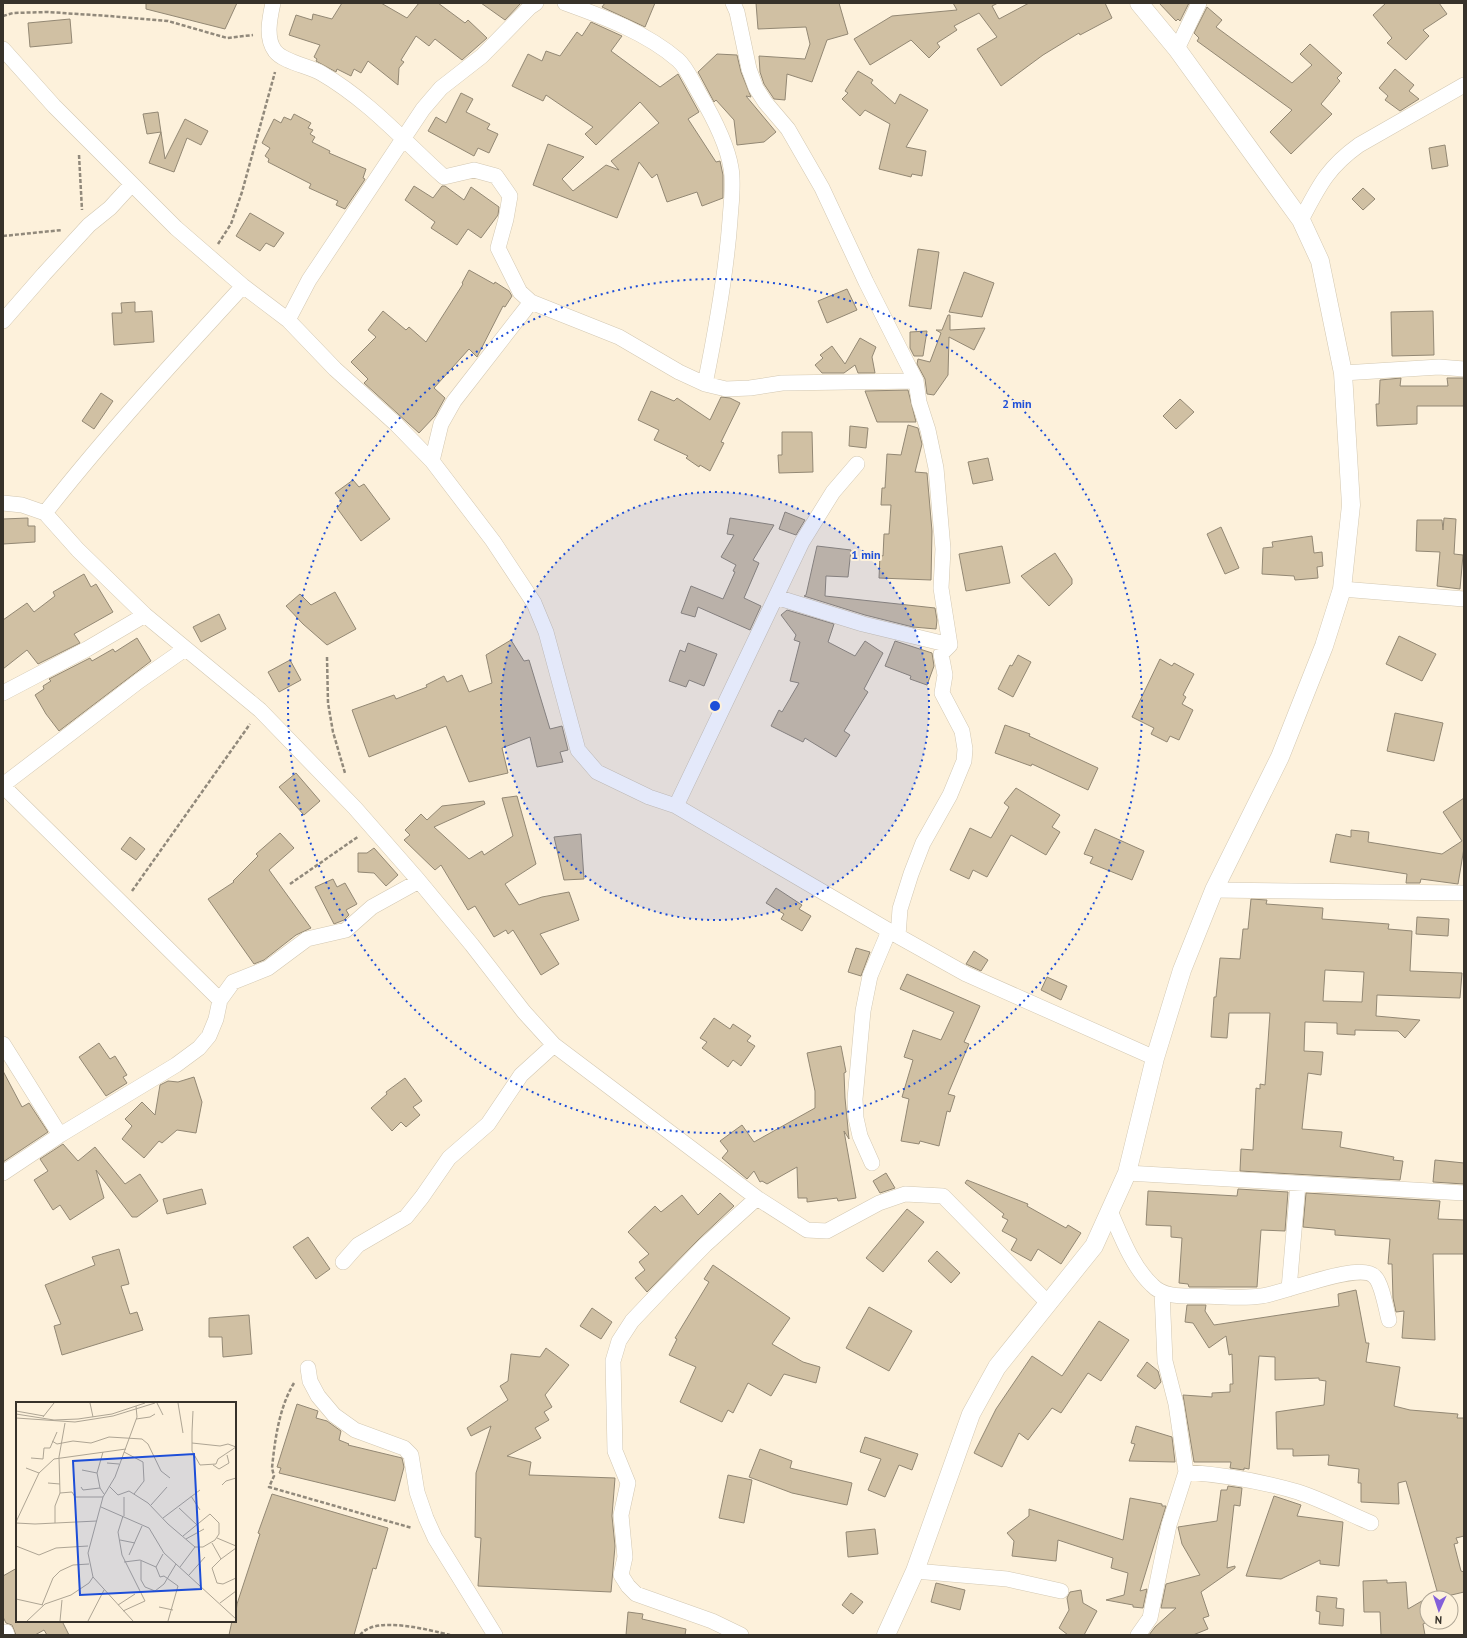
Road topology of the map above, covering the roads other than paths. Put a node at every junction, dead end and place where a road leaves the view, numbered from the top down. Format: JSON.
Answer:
{"nodes":[{"id":1,"x":273,"y":3,"type":"edge"},
{"id":2,"x":536,"y":3,"type":"edge"},
{"id":3,"x":565,"y":3,"type":"edge"},
{"id":4,"x":733,"y":3,"type":"edge"},
{"id":5,"x":1139,"y":3,"type":"edge"},
{"id":6,"x":1199,"y":3,"type":"edge"},
{"id":7,"x":3,"y":49,"type":"edge"},
{"id":8,"x":1177,"y":49,"type":"junction"},
{"id":9,"x":1464,"y":85,"type":"edge"},
{"id":10,"x":403,"y":139,"type":"junction"},
{"id":11,"x":132,"y":184,"type":"junction"},
{"id":12,"x":1301,"y":220,"type":"junction"},
{"id":13,"x":243,"y":286,"type":"junction"},
{"id":14,"x":530,"y":302,"type":"junction"},
{"id":15,"x":288,"y":320,"type":"junction"},
{"id":16,"x":3,"y":321,"type":"edge"},
{"id":17,"x":1464,"y":369,"type":"edge"},
{"id":18,"x":1343,"y":373,"type":"junction"},
{"id":19,"x":916,"y":381,"type":"junction"},
{"id":20,"x":705,"y":384,"type":"junction"},
{"id":21,"x":432,"y":461,"type":"junction"},
{"id":22,"x":857,"y":464,"type":"dead end"},
{"id":23,"x":3,"y":502,"type":"edge"},
{"id":24,"x":45,"y":514,"type":"junction"},
{"id":25,"x":1342,"y":589,"type":"junction"},
{"id":26,"x":776,"y":597,"type":"junction"},
{"id":27,"x":1464,"y":599,"type":"edge"},
{"id":28,"x":145,"y":615,"type":"junction"},
{"id":29,"x":950,"y":645,"type":"junction"},
{"id":30,"x":186,"y":650,"type":"junction"},
{"id":31,"x":3,"y":693,"type":"edge"},
{"id":32,"x":3,"y":785,"type":"edge"},
{"id":33,"x":676,"y":806,"type":"junction"},
{"id":34,"x":419,"y":881,"type":"junction"},
{"id":35,"x":1214,"y":890,"type":"junction"},
{"id":36,"x":1464,"y":893,"type":"edge"},
{"id":37,"x":893,"y":933,"type":"junction"},
{"id":38,"x":220,"y":1000,"type":"junction"},
{"id":39,"x":3,"y":1044,"type":"edge"},
{"id":40,"x":554,"y":1045,"type":"junction"},
{"id":41,"x":1155,"y":1058,"type":"junction"},
{"id":42,"x":60,"y":1135,"type":"junction"},
{"id":43,"x":872,"y":1162,"type":"dead end"},
{"id":44,"x":3,"y":1173,"type":"edge"},
{"id":45,"x":1127,"y":1173,"type":"junction"},
{"id":46,"x":1298,"y":1184,"type":"junction"},
{"id":47,"x":1464,"y":1193,"type":"edge"},
{"id":48,"x":757,"y":1198,"type":"junction"},
{"id":49,"x":1110,"y":1211,"type":"junction"},
{"id":50,"x":343,"y":1262,"type":"dead end"},
{"id":51,"x":1289,"y":1289,"type":"junction"},
{"id":52,"x":1162,"y":1292,"type":"junction"},
{"id":53,"x":1048,"y":1303,"type":"junction"},
{"id":54,"x":1389,"y":1320,"type":"dead end"},
{"id":55,"x":308,"y":1368,"type":"road end"},
{"id":56,"x":1186,"y":1472,"type":"junction"},
{"id":57,"x":1371,"y":1524,"type":"dead end"},
{"id":58,"x":915,"y":1571,"type":"junction"},
{"id":59,"x":1061,"y":1591,"type":"dead end"},
{"id":60,"x":3,"y":1632,"type":"edge"},
{"id":61,"x":7,"y":1635,"type":"edge"},
{"id":62,"x":495,"y":1635,"type":"edge"},
{"id":63,"x":740,"y":1635,"type":"edge"},
{"id":64,"x":886,"y":1635,"type":"edge"},
{"id":65,"x":1138,"y":1635,"type":"edge"}],
"edges":[{"from":1,"to":10,"type":"street"},
{"from":2,"to":10,"type":"street"},
{"from":3,"to":20,"type":"street"},
{"from":4,"to":19,"type":"street"},
{"from":5,"to":8,"type":"street"},
{"from":6,"to":8,"type":"street"},
{"from":7,"to":11,"type":"street"},
{"from":8,"to":12,"type":"street"},
{"from":9,"to":12,"type":"street"},
{"from":10,"to":14,"type":"street"},
{"from":10,"to":15,"type":"street"},
{"from":11,"to":13,"type":"street"},
{"from":11,"to":16,"type":"street"},
{"from":12,"to":18,"type":"street"},
{"from":13,"to":15,"type":"street"},
{"from":13,"to":24,"type":"street"},
{"from":14,"to":20,"type":"street"},
{"from":14,"to":21,"type":"street"},
{"from":15,"to":21,"type":"street"},
{"from":17,"to":18,"type":"street"},
{"from":18,"to":25,"type":"street"},
{"from":19,"to":20,"type":"street"},
{"from":19,"to":29,"type":"street"},
{"from":21,"to":33,"type":"street"},
{"from":22,"to":26,"type":"street"},
{"from":23,"to":24,"type":"street"},
{"from":24,"to":28,"type":"street"},
{"from":25,"to":27,"type":"street"},
{"from":25,"to":35,"type":"street"},
{"from":26,"to":29,"type":"street"},
{"from":26,"to":33,"type":"street"},
{"from":28,"to":30,"type":"street"},
{"from":28,"to":31,"type":"street"},
{"from":29,"to":37,"type":"street"},
{"from":30,"to":32,"type":"street"},
{"from":30,"to":34,"type":"street"},
{"from":32,"to":38,"type":"street"},
{"from":33,"to":37,"type":"street"},
{"from":34,"to":38,"type":"street"},
{"from":34,"to":40,"type":"street"},
{"from":35,"to":36,"type":"street"},
{"from":35,"to":41,"type":"street"},
{"from":37,"to":41,"type":"street"},
{"from":37,"to":43,"type":"street"},
{"from":38,"to":42,"type":"street"},
{"from":39,"to":42,"type":"street"},
{"from":40,"to":48,"type":"street"},
{"from":40,"to":50,"type":"street"},
{"from":41,"to":45,"type":"street"},
{"from":42,"to":44,"type":"street"},
{"from":45,"to":46,"type":"street"},
{"from":45,"to":49,"type":"street"},
{"from":46,"to":47,"type":"street"},
{"from":46,"to":51,"type":"street"},
{"from":48,"to":53,"type":"street"},
{"from":48,"to":63,"type":"street"},
{"from":49,"to":52,"type":"street"},
{"from":49,"to":53,"type":"street"},
{"from":51,"to":52,"type":"street"},
{"from":51,"to":54,"type":"street"},
{"from":52,"to":56,"type":"street"},
{"from":53,"to":58,"type":"street"},
{"from":55,"to":62,"type":"street"},
{"from":56,"to":57,"type":"street"},
{"from":56,"to":65,"type":"street"},
{"from":58,"to":59,"type":"street"},
{"from":58,"to":64,"type":"street"},
{"from":60,"to":61,"type":"street"}]}
